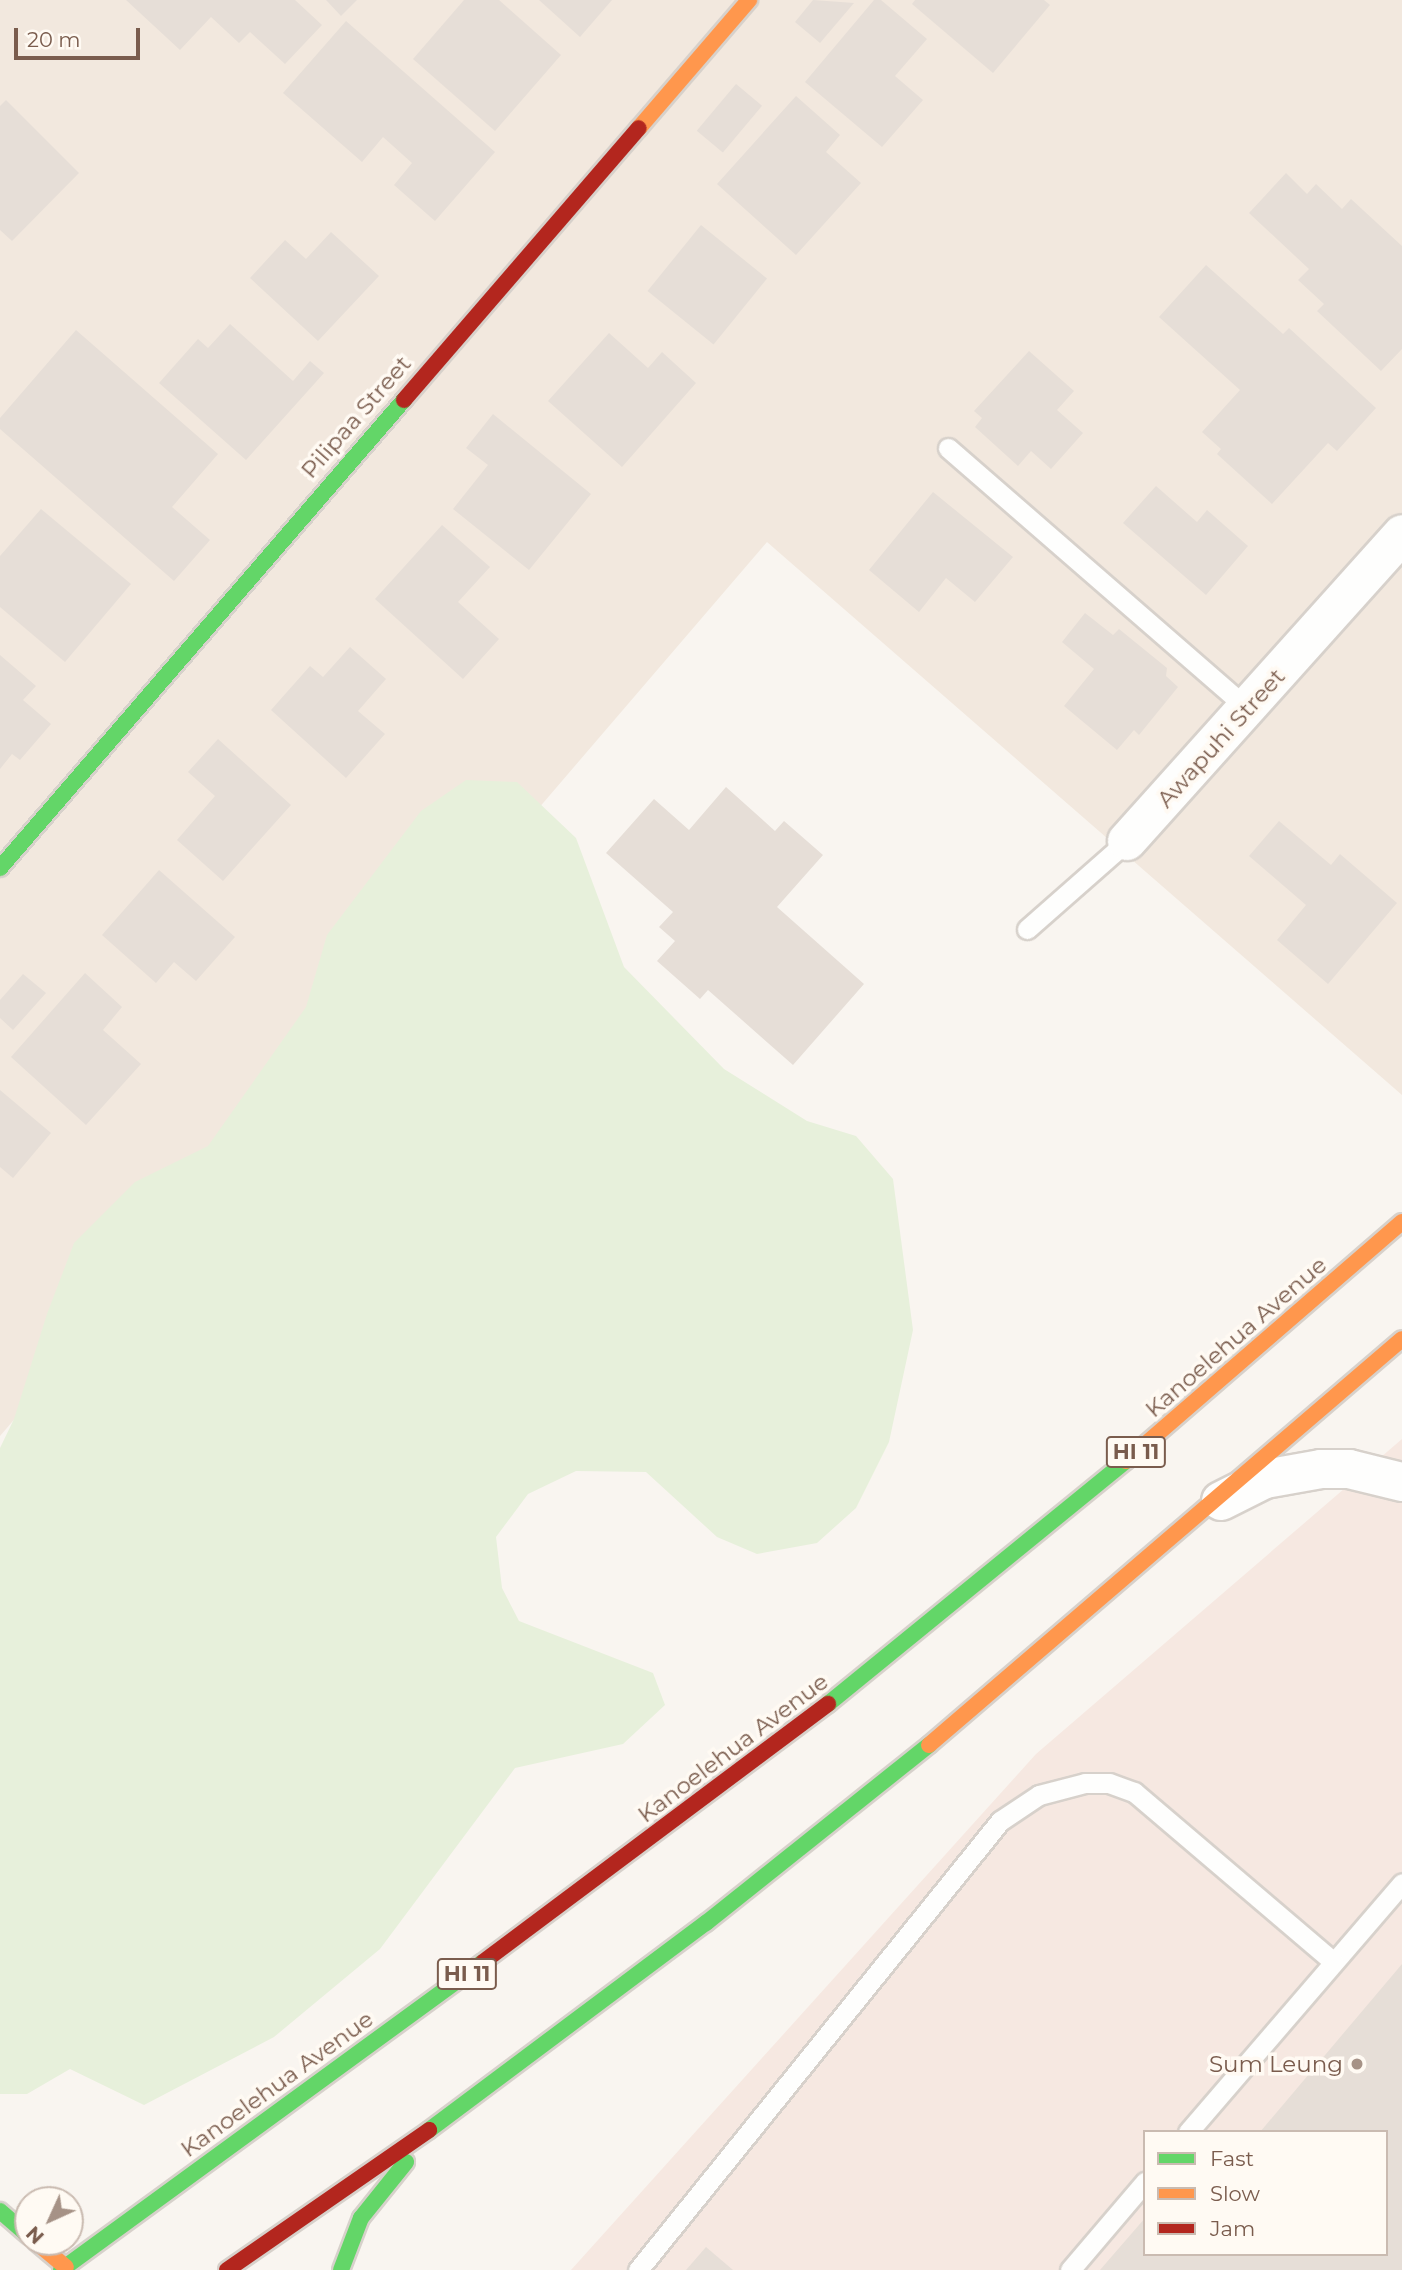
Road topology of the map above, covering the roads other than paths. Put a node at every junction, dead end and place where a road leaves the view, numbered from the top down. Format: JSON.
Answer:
{"nodes":[{"id":1,"x":749,"y":0,"type":"edge"},
{"id":2,"x":948,"y":448,"type":"dead end"},
{"id":3,"x":1402,"y":534,"type":"edge"},
{"id":4,"x":1248,"y":709,"type":"junction"},
{"id":5,"x":1127,"y":841,"type":"joint"},
{"id":6,"x":0,"y":868,"type":"edge"},
{"id":7,"x":1027,"y":929,"type":"dead end"},
{"id":8,"x":1402,"y":1222,"type":"edge"},
{"id":9,"x":1402,"y":1339,"type":"edge"},
{"id":10,"x":1402,"y":1482,"type":"edge"},
{"id":11,"x":1213,"y":1505,"type":"junction"},
{"id":12,"x":1402,"y":1883,"type":"edge"},
{"id":13,"x":1334,"y":1962,"type":"junction"},
{"id":14,"x":433,"y":2127,"type":"junction"},
{"id":15,"x":1190,"y":2130,"type":"edge"},
{"id":16,"x":1143,"y":2184,"type":"edge"},
{"id":17,"x":0,"y":2211,"type":"edge"},
{"id":18,"x":14,"y":2223,"type":"edge"},
{"id":19,"x":51,"y":2256,"type":"edge"},
{"id":20,"x":65,"y":2269,"type":"edge"},
{"id":21,"x":227,"y":2270,"type":"edge"},
{"id":22,"x":341,"y":2270,"type":"edge"},
{"id":23,"x":638,"y":2270,"type":"edge"},
{"id":24,"x":1070,"y":2270,"type":"edge"}],
"edges":[{"from":1,"to":6,"type":"main road","name":"Pilipaa Street"},
{"from":2,"to":4,"type":"lane"},
{"from":3,"to":4,"type":"street","name":"Awapuhi Street"},
{"from":4,"to":5,"type":"street","name":"Awapuhi Street"},
{"from":5,"to":7,"type":"lane","name":"Awapuhi Street"},
{"from":8,"to":20,"type":"main road","name":"Kanoelehua Avenue","number":"HI 11"},
{"from":9,"to":11,"type":"main road"},
{"from":10,"to":11,"type":"street"},
{"from":11,"to":14,"type":"main road"},
{"from":12,"to":13,"type":"lane"},
{"from":13,"to":15,"type":"lane"},
{"from":13,"to":23,"type":"lane"},
{"from":14,"to":21,"type":"main road"},
{"from":14,"to":22,"type":"main road"},
{"from":16,"to":24,"type":"lane"},
{"from":17,"to":18,"type":"main road"},
{"from":19,"to":20,"type":"main road"}]}
